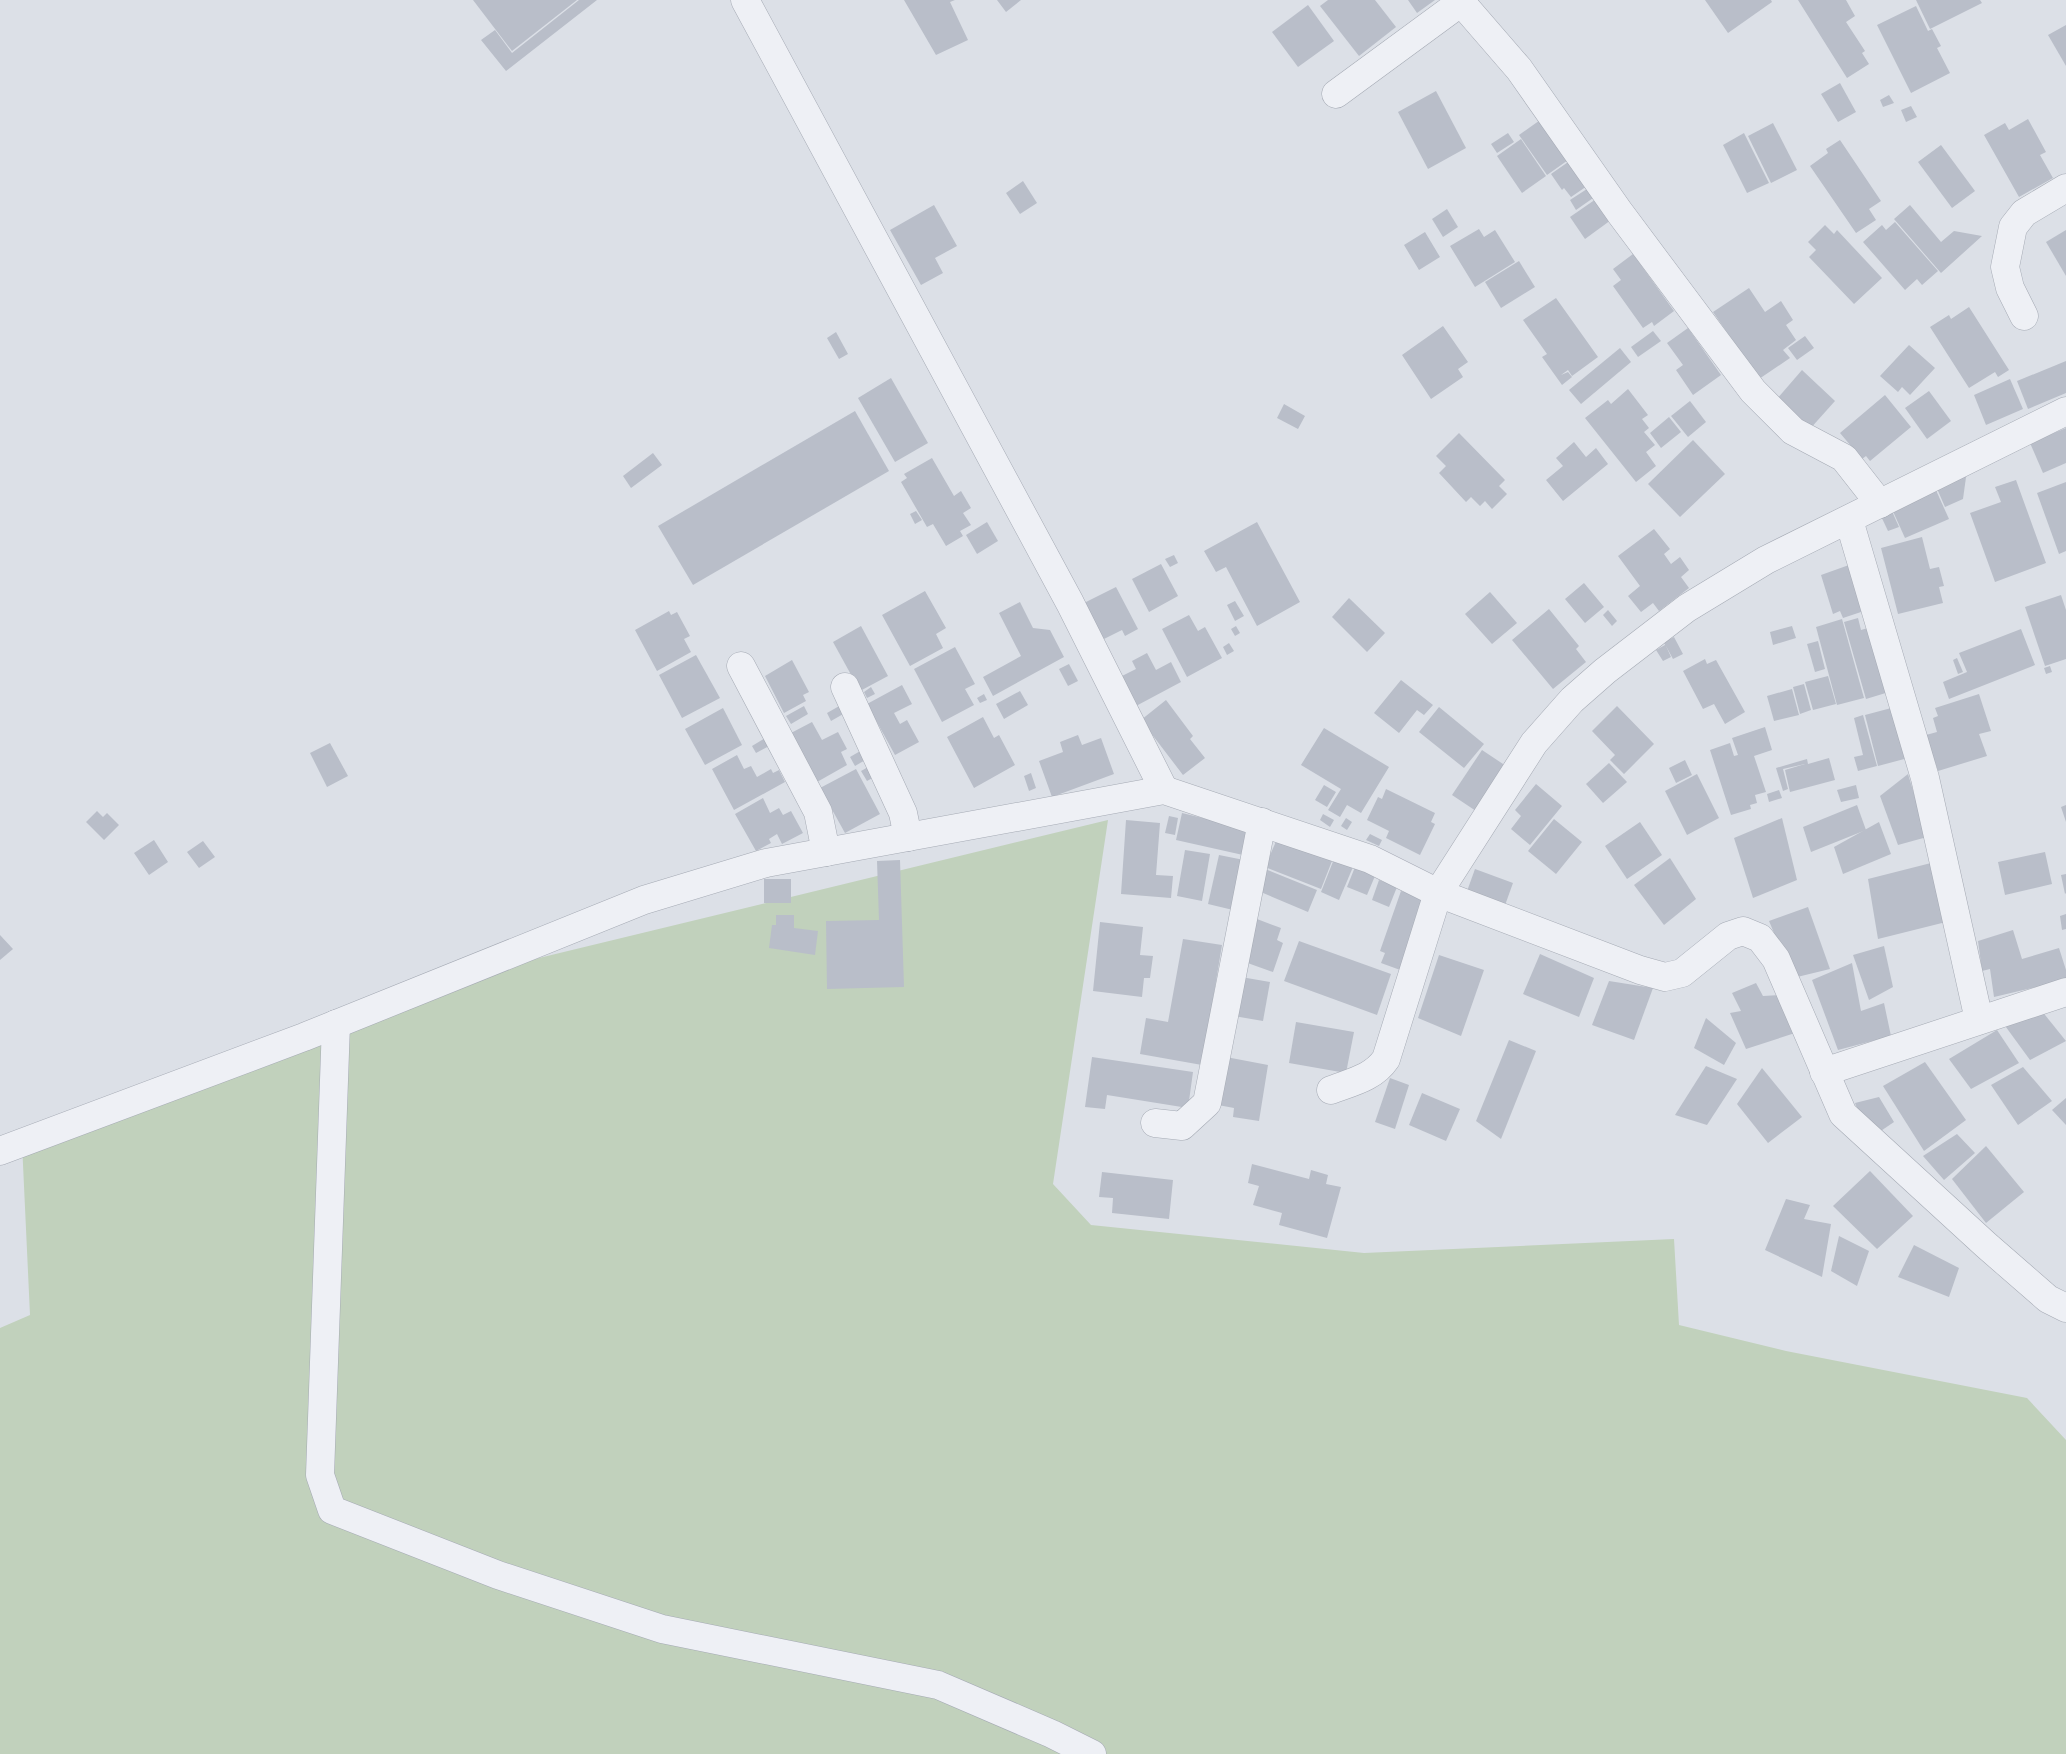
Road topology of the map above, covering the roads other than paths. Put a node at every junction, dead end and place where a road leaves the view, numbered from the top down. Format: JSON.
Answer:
{"nodes":[{"id":1,"x":745,"y":0,"type":"edge"},
{"id":2,"x":1463,"y":1,"type":"edge"},
{"id":3,"x":1336,"y":94,"type":"dead end"},
{"id":4,"x":2066,"y":188,"type":"edge"},
{"id":5,"x":2024,"y":316,"type":"dead end"},
{"id":6,"x":2066,"y":411,"type":"edge"},
{"id":7,"x":1880,"y":504,"type":"junction"},
{"id":8,"x":1849,"y":520,"type":"junction"},
{"id":9,"x":741,"y":666,"type":"dead end"},
{"id":10,"x":845,"y":687,"type":"dead end"},
{"id":11,"x":1164,"y":790,"type":"junction"},
{"id":12,"x":1262,"y":822,"type":"junction"},
{"id":13,"x":908,"y":837,"type":"junction"},
{"id":14,"x":826,"y":852,"type":"junction"},
{"id":15,"x":1438,"y":893,"type":"junction"},
{"id":16,"x":2066,"y":992,"type":"edge"},
{"id":17,"x":1979,"y":1020,"type":"junction"},
{"id":18,"x":336,"y":1024,"type":"junction"},
{"id":19,"x":1824,"y":1072,"type":"junction"},
{"id":20,"x":1331,"y":1090,"type":"dead end"},
{"id":21,"x":1155,"y":1123,"type":"dead end"},
{"id":22,"x":0,"y":1151,"type":"edge"},
{"id":23,"x":2066,"y":1308,"type":"edge"},
{"id":24,"x":1092,"y":1754,"type":"edge"}],
"edges":[{"from":1,"to":11,"type":"street"},
{"from":2,"to":3,"type":"street"},
{"from":2,"to":7,"type":"street"},
{"from":4,"to":5,"type":"street"},
{"from":6,"to":7,"type":"street"},
{"from":7,"to":8,"type":"street"},
{"from":8,"to":15,"type":"street"},
{"from":8,"to":17,"type":"street"},
{"from":9,"to":14,"type":"street"},
{"from":10,"to":13,"type":"street"},
{"from":11,"to":12,"type":"street"},
{"from":11,"to":13,"type":"street"},
{"from":12,"to":15,"type":"street"},
{"from":12,"to":21,"type":"street"},
{"from":13,"to":14,"type":"street"},
{"from":14,"to":18,"type":"street"},
{"from":15,"to":19,"type":"street"},
{"from":15,"to":20,"type":"street"},
{"from":16,"to":17,"type":"street"},
{"from":17,"to":19,"type":"street"},
{"from":18,"to":22,"type":"street"},
{"from":18,"to":24,"type":"street"},
{"from":19,"to":23,"type":"street"}]}
